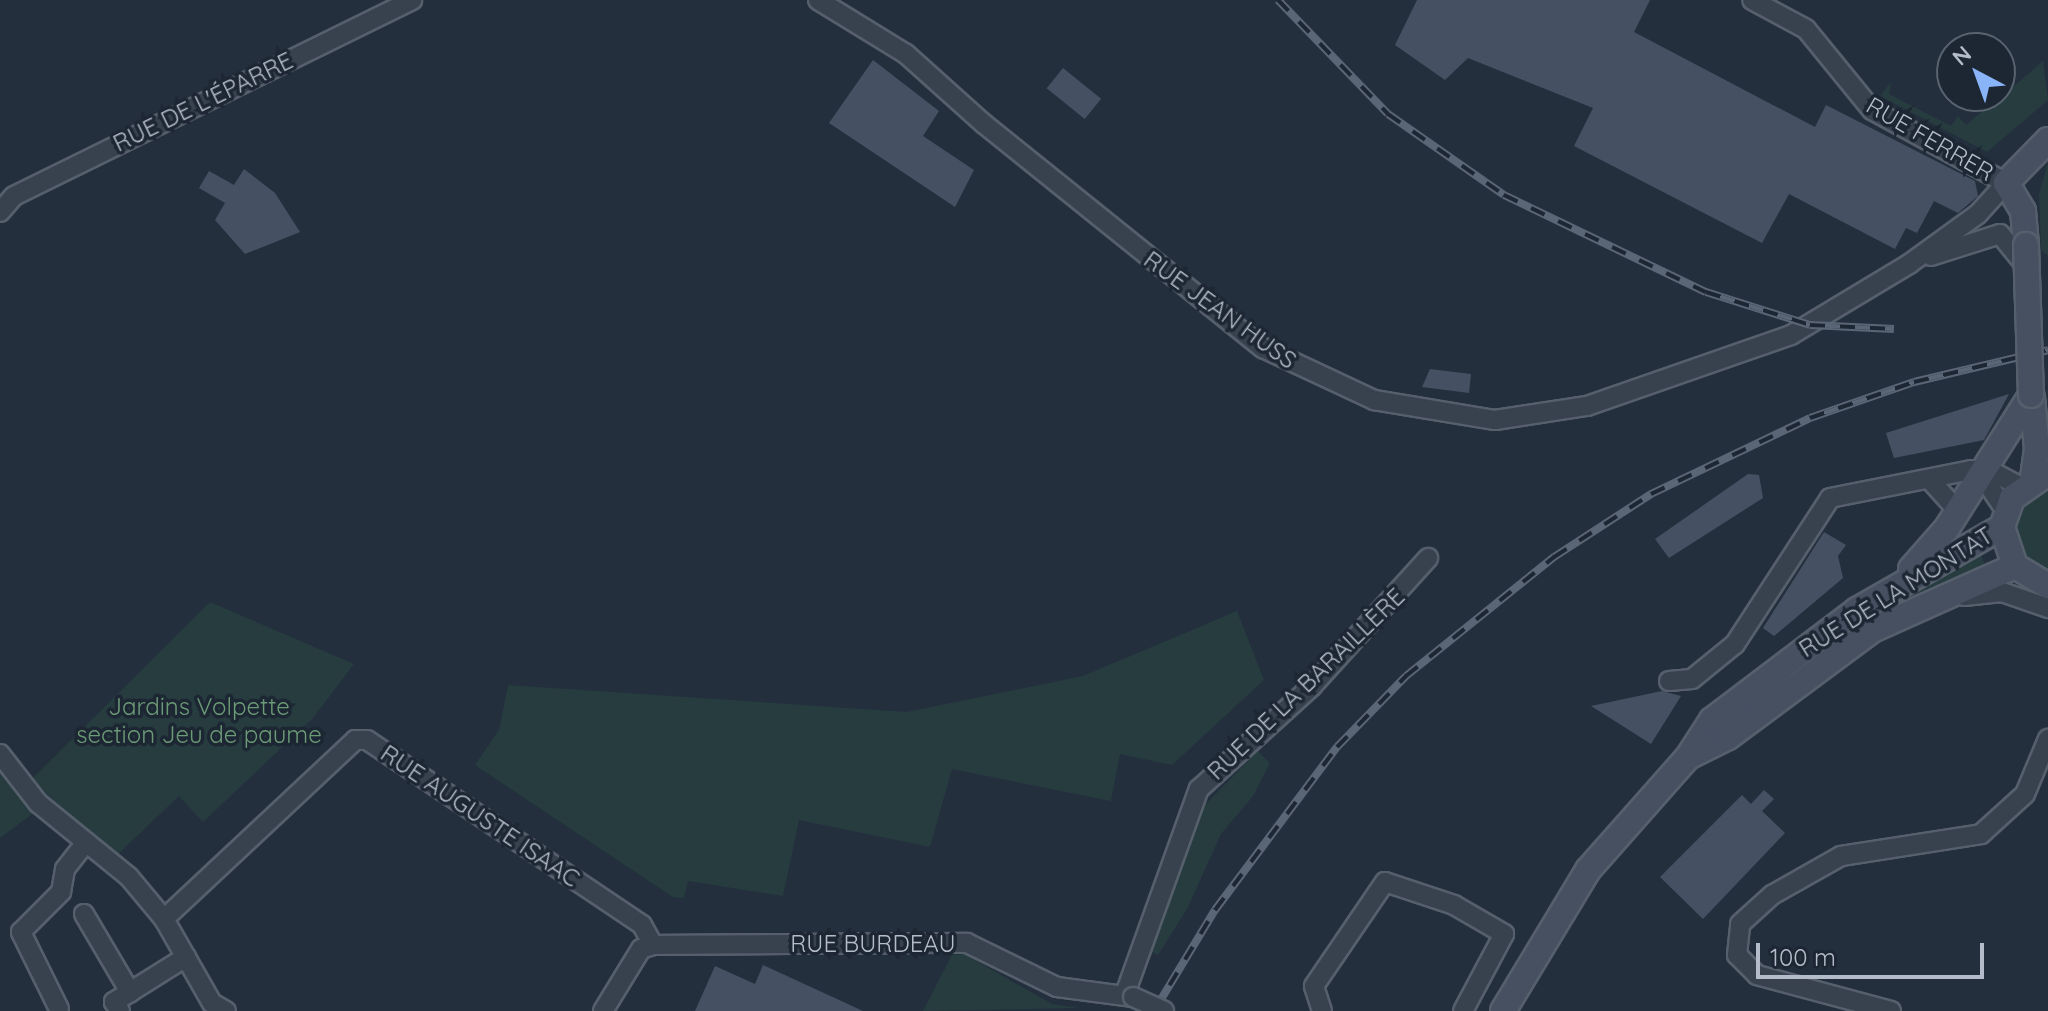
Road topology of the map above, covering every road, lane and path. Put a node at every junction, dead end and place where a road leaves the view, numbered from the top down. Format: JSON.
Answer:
{"nodes":[{"id":1,"x":412,"y":0,"type":"edge"},
{"id":2,"x":818,"y":0,"type":"edge"},
{"id":3,"x":1752,"y":0,"type":"edge"},
{"id":4,"x":2048,"y":140,"type":"edge"},
{"id":5,"x":2006,"y":183,"type":"junction"},
{"id":6,"x":0,"y":212,"type":"edge"},
{"id":7,"x":2022,"y":252,"type":"junction"},
{"id":8,"x":1909,"y":264,"type":"junction"},
{"id":9,"x":2031,"y":395,"type":"junction"},
{"id":10,"x":2045,"y":424,"type":"edge"},
{"id":11,"x":1979,"y":471,"type":"junction"},
{"id":12,"x":2034,"y":479,"type":"edge"},
{"id":13,"x":1930,"y":480,"type":"junction"},
{"id":14,"x":1958,"y":511,"type":"junction"},
{"id":15,"x":2004,"y":518,"type":"junction"},
{"id":16,"x":1428,"y":558,"type":"dead end"},
{"id":17,"x":2015,"y":566,"type":"junction"},
{"id":18,"x":2048,"y":586,"type":"edge"},
{"id":19,"x":2048,"y":608,"type":"edge"},
{"id":20,"x":1857,"y":610,"type":"junction"},
{"id":21,"x":1872,"y":630,"type":"junction"},
{"id":22,"x":1669,"y":681,"type":"dead end"},
{"id":23,"x":2048,"y":739,"type":"edge"},
{"id":24,"x":0,"y":754,"type":"edge"},
{"id":25,"x":1688,"y":757,"type":"junction"},
{"id":26,"x":86,"y":842,"type":"junction"},
{"id":27,"x":84,"y":914,"type":"dead end"},
{"id":28,"x":164,"y":919,"type":"junction"},
{"id":29,"x":653,"y":945,"type":"junction"},
{"id":30,"x":186,"y":957,"type":"junction"},
{"id":31,"x":130,"y":992,"type":"junction"},
{"id":32,"x":1129,"y":995,"type":"junction"},
{"id":33,"x":1859,"y":1007,"type":"edge"},
{"id":34,"x":59,"y":1009,"type":"edge"},
{"id":35,"x":120,"y":1011,"type":"edge"},
{"id":36,"x":226,"y":1011,"type":"edge"},
{"id":37,"x":603,"y":1011,"type":"edge"},
{"id":38,"x":1164,"y":1011,"type":"edge"},
{"id":39,"x":1322,"y":1011,"type":"edge"},
{"id":40,"x":1463,"y":1011,"type":"edge"},
{"id":41,"x":1503,"y":1011,"type":"edge"},
{"id":42,"x":1891,"y":1011,"type":"edge"}],
"edges":[{"from":1,"to":6,"type":"street","name":"RUE DE L'ÉPARRE"},
{"from":2,"to":8,"type":"street","name":"RUE JEAN HUSS"},
{"from":3,"to":5,"type":"street","name":"RUE FERRER"},
{"from":4,"to":5,"type":"main road"},
{"from":5,"to":7,"type":"main road"},
{"from":5,"to":8,"type":"street","name":"RUE JEAN HUSS"},
{"from":7,"to":8,"type":"street","name":"RUE JEAN HUSS"},
{"from":7,"to":9,"type":"main road","bridge":true},
{"from":9,"to":10,"type":"main road"},
{"from":9,"to":11,"type":"main road"},
{"from":9,"to":12,"type":"main road"},
{"from":11,"to":12,"type":"street"},
{"from":11,"to":13,"type":"street"},
{"from":11,"to":14,"type":"main road"},
{"from":11,"to":15,"type":"street"},
{"from":12,"to":15,"type":"main road"},
{"from":13,"to":14,"type":"street"},
{"from":13,"to":22,"type":"street"},
{"from":14,"to":20,"type":"main road"},
{"from":15,"to":17,"type":"main road"},
{"from":15,"to":20,"type":"main road","name":"RUE DE LA MONTAT"},
{"from":16,"to":32,"type":"street","name":"RUE DE LA BARAILLÈRE"},
{"from":17,"to":18,"type":"main road"},
{"from":17,"to":21,"type":"main road","name":"RUE DE LA MONTAT"},
{"from":19,"to":21,"type":"street","name":"RUE DE LA MONTAT"},
{"from":20,"to":25,"type":"main road","name":"RUE DE LA MONTAT"},
{"from":21,"to":25,"type":"main road","name":"RUE DE LA MONTAT"},
{"from":23,"to":33,"type":"street"},
{"from":24,"to":26,"type":"street"},
{"from":25,"to":41,"type":"main road","name":"RUE DE LA MONTAT"},
{"from":26,"to":28,"type":"street"},
{"from":26,"to":34,"type":"street"},
{"from":27,"to":31,"type":"street"},
{"from":28,"to":29,"type":"street","name":"RUE AUGUSTE ISAAC"},
{"from":28,"to":30,"type":"street"},
{"from":29,"to":32,"type":"street","name":"RUE BURDEAU"},
{"from":29,"to":37,"type":"street"},
{"from":30,"to":31,"type":"street"},
{"from":30,"to":36,"type":"street"},
{"from":31,"to":35,"type":"street"},
{"from":32,"to":38,"type":"street","name":"RUE BURDEAU","bridge":true},
{"from":33,"to":42,"type":"street"},
{"from":39,"to":40,"type":"street"}]}
